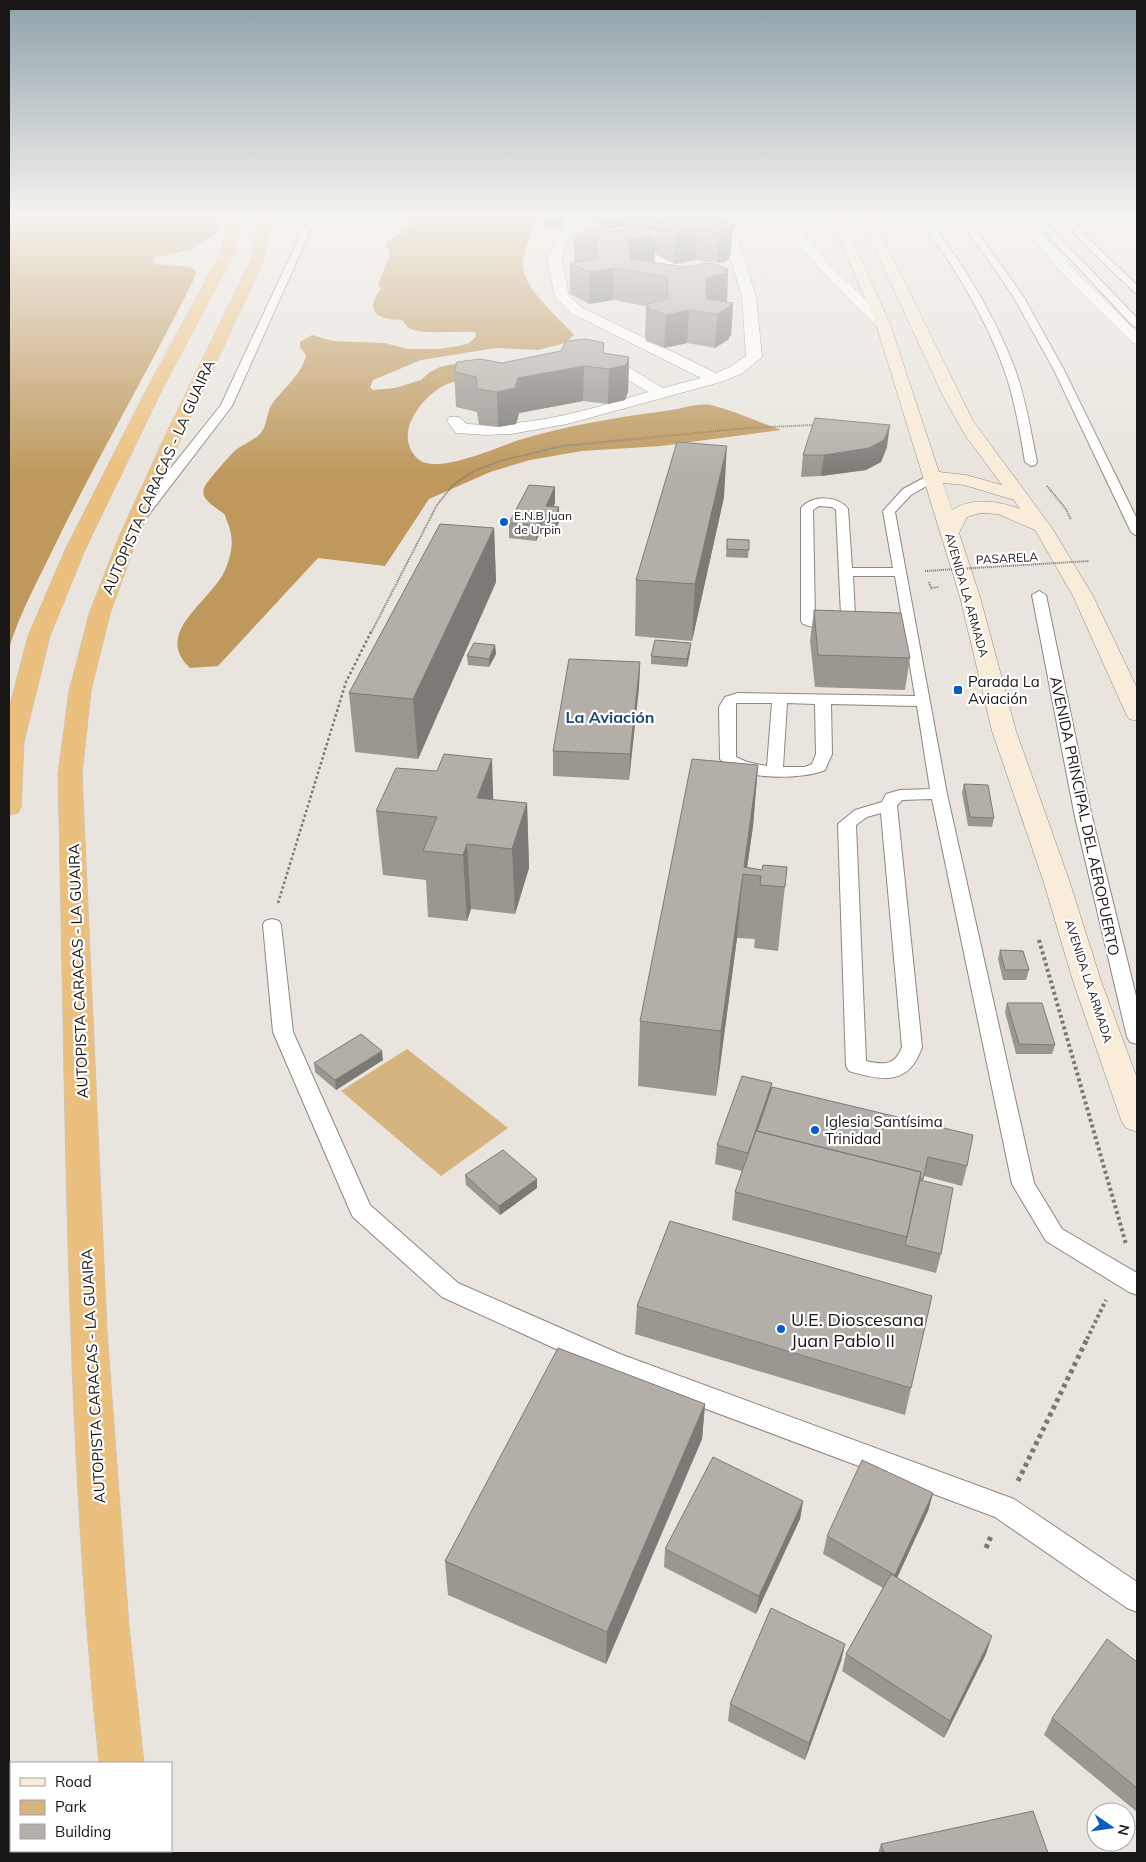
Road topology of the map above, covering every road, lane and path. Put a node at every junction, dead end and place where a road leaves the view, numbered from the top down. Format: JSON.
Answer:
{"nodes":[{"id":1,"x":201,"y":303,"type":"edge"},
{"id":2,"x":236,"y":303,"type":"edge"},
{"id":3,"x":273,"y":303,"type":"edge"},
{"id":4,"x":568,"y":303,"type":"edge"},
{"id":5,"x":750,"y":303,"type":"edge"},
{"id":6,"x":861,"y":303,"type":"edge"},
{"id":7,"x":874,"y":303,"type":"edge"},
{"id":8,"x":909,"y":303,"type":"edge"},
{"id":9,"x":977,"y":303,"type":"edge"},
{"id":10,"x":1022,"y":303,"type":"edge"},
{"id":11,"x":1100,"y":303,"type":"edge"},
{"id":12,"x":1117,"y":303,"type":"edge"},
{"id":13,"x":883,"y":324,"type":"junction"},
{"id":14,"x":1137,"y":324,"type":"edge"},
{"id":15,"x":1137,"y":340,"type":"edge"},
{"id":16,"x":578,"y":363,"type":"edge"},
{"id":17,"x":715,"y":379,"type":"junction"},
{"id":18,"x":661,"y":394,"type":"junction"},
{"id":19,"x":456,"y":421,"type":"dead end"},
{"id":20,"x":822,"y":425,"type":"edge"},
{"id":21,"x":1031,"y":462,"type":"dead end"},
{"id":22,"x":933,"y":478,"type":"junction"},
{"id":23,"x":1020,"y":496,"type":"junction"},
{"id":24,"x":134,"y":524,"type":"junction"},
{"id":25,"x":1043,"y":528,"type":"junction"},
{"id":26,"x":1137,"y":532,"type":"edge"},
{"id":27,"x":950,"y":533,"type":"junction"},
{"id":28,"x":1089,"y":562,"type":"dead end"},
{"id":29,"x":925,"y":571,"type":"dead end"},
{"id":30,"x":847,"y":572,"type":"junction"},
{"id":31,"x":900,"y":572,"type":"junction"},
{"id":32,"x":1039,"y":595,"type":"dead end"},
{"id":33,"x":780,"y":699,"type":"junction"},
{"id":34,"x":823,"y":700,"type":"junction"},
{"id":35,"x":923,"y":701,"type":"junction"},
{"id":36,"x":1137,"y":714,"type":"edge"},
{"id":37,"x":776,"y":771,"type":"junction"},
{"id":38,"x":939,"y":794,"type":"junction"},
{"id":39,"x":889,"y":806,"type":"junction"},
{"id":40,"x":9,"y":808,"type":"edge"},
{"id":41,"x":272,"y":925,"type":"joint"},
{"id":42,"x":1037,"y":935,"type":"dead end"},
{"id":43,"x":1137,"y":1037,"type":"edge"},
{"id":44,"x":1137,"y":1120,"type":"edge"},
{"id":45,"x":1118,"y":1274,"type":"junction"},
{"id":46,"x":1137,"y":1286,"type":"edge"},
{"id":47,"x":1004,"y":1508,"type":"junction"},
{"id":48,"x":986,"y":1548,"type":"dead end"},
{"id":49,"x":1137,"y":1598,"type":"edge"},
{"id":50,"x":121,"y":1762,"type":"edge"}],
"edges":[{"from":1,"to":40,"type":"highway"},
{"from":2,"to":24,"type":"highway","name":"AUTOPISTA CARACAS - LA GUAIRA"},
{"from":3,"to":24,"type":"lane"},
{"from":4,"to":17,"type":"street"},
{"from":5,"to":17,"type":"street"},
{"from":6,"to":13,"type":"street"},
{"from":7,"to":13,"type":"main road","name":"AVENIDA LA ARMADA"},
{"from":8,"to":23,"type":"main road"},
{"from":9,"to":21,"type":"lane"},
{"from":10,"to":26,"type":"lane"},
{"from":11,"to":15,"type":"street"},
{"from":12,"to":14,"type":"lane"},
{"from":13,"to":22,"type":"main road","name":"AVENIDA LA ARMADA"},
{"from":16,"to":18,"type":"street"},
{"from":17,"to":18,"type":"street"},
{"from":18,"to":19,"type":"street"},
{"from":20,"to":41,"type":"path"},
{"from":22,"to":23,"type":"main road"},
{"from":22,"to":27,"type":"main road","name":"AVENIDA LA ARMADA"},
{"from":22,"to":31,"type":"lane"},
{"from":23,"to":25,"type":"main road"},
{"from":24,"to":50,"type":"highway","name":"AUTOPISTA CARACAS - LA GUAIRA"},
{"from":25,"to":27,"type":"main road"},
{"from":25,"to":36,"type":"main road"},
{"from":27,"to":44,"type":"main road","name":"AVENIDA LA ARMADA"},
{"from":28,"to":29,"type":"path","name":"PASARELA","bridge":true},
{"from":30,"to":30,"type":"lane"},
{"from":30,"to":31,"type":"lane"},
{"from":31,"to":35,"type":"lane"},
{"from":32,"to":43,"type":"lane","name":"AVENIDA PRINCIPAL DEL AEROPUERTO"},
{"from":33,"to":34,"type":"lane"},
{"from":33,"to":37,"type":"lane"},
{"from":33,"to":37,"type":"lane"},
{"from":34,"to":35,"type":"lane"},
{"from":34,"to":37,"type":"lane"},
{"from":35,"to":38,"type":"lane"},
{"from":38,"to":39,"type":"lane"},
{"from":38,"to":45,"type":"lane"},
{"from":39,"to":39,"type":"lane"},
{"from":41,"to":47,"type":"lane"},
{"from":42,"to":45,"type":"path"},
{"from":45,"to":46,"type":"lane"},
{"from":45,"to":47,"type":"path"},
{"from":47,"to":48,"type":"path"},
{"from":47,"to":49,"type":"lane"}]}
